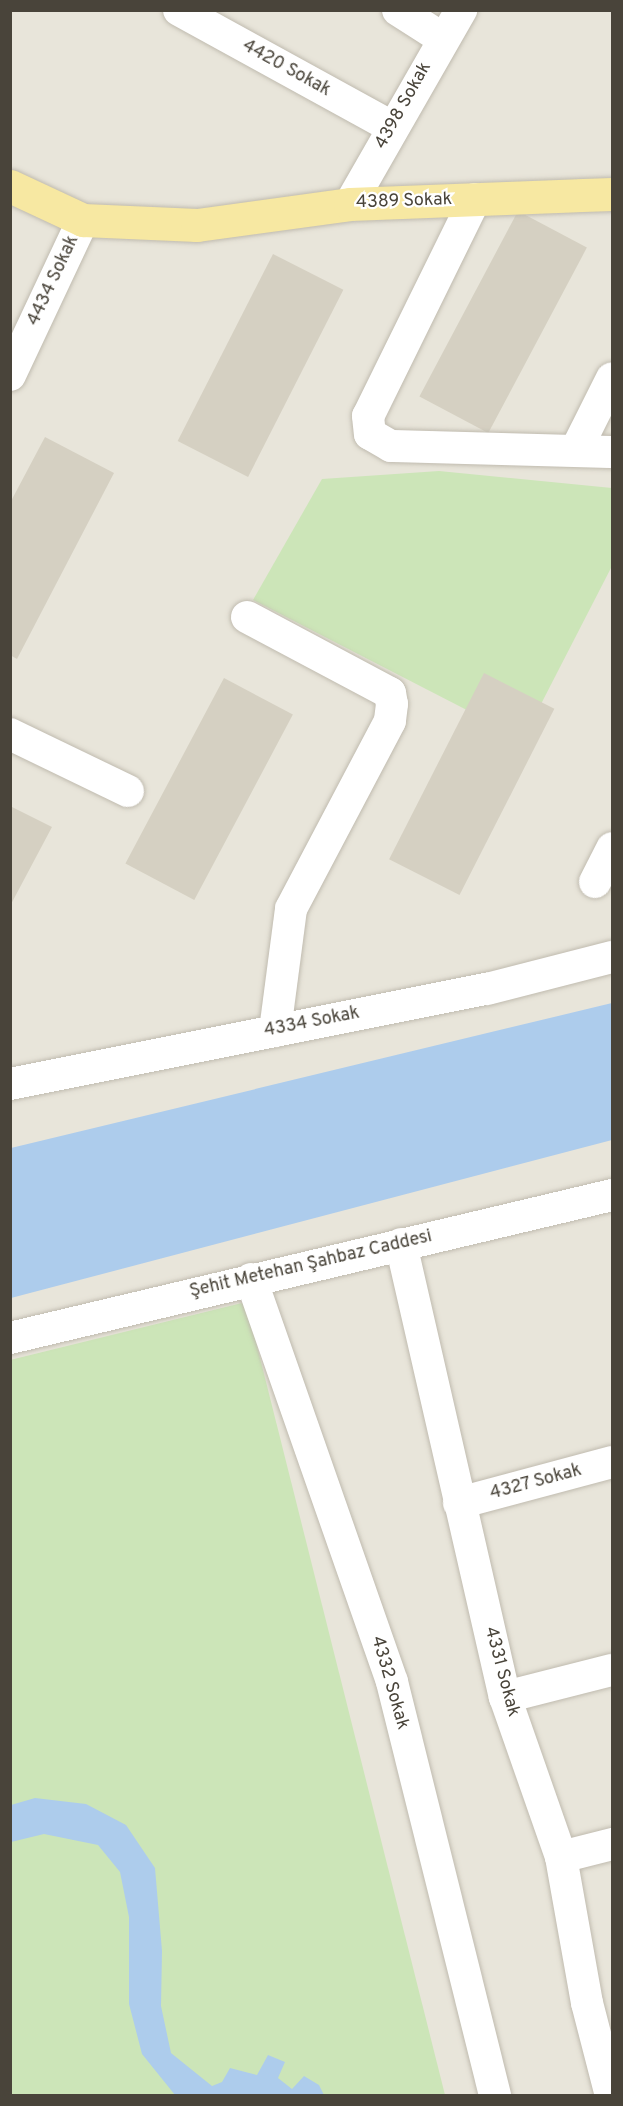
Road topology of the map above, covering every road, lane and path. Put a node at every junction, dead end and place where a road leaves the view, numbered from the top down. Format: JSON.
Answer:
{"nodes":[{"id":1,"x":179,"y":10,"type":"edge"},
{"id":2,"x":398,"y":10,"type":"edge"},
{"id":3,"x":461,"y":10,"type":"edge"},
{"id":4,"x":442,"y":38,"type":"junction"},
{"id":5,"x":392,"y":127,"type":"junction"},
{"id":6,"x":10,"y":186,"type":"edge"},
{"id":7,"x":612,"y":194,"type":"edge"},
{"id":8,"x":476,"y":199,"type":"junction"},
{"id":9,"x":350,"y":204,"type":"junction"},
{"id":10,"x":83,"y":220,"type":"junction"},
{"id":11,"x":10,"y":375,"type":"edge"},
{"id":12,"x":612,"y":378,"type":"edge"},
{"id":13,"x":576,"y":450,"type":"junction"},
{"id":14,"x":612,"y":452,"type":"edge"},
{"id":15,"x":247,"y":616,"type":"dead end"},
{"id":16,"x":10,"y":734,"type":"edge"},
{"id":17,"x":128,"y":791,"type":"dead end"},
{"id":18,"x":612,"y":848,"type":"edge"},
{"id":19,"x":595,"y":882,"type":"dead end"},
{"id":20,"x":612,"y":957,"type":"edge"},
{"id":21,"x":275,"y":1031,"type":"junction"},
{"id":22,"x":10,"y":1084,"type":"edge"},
{"id":23,"x":612,"y":1195,"type":"edge"},
{"id":24,"x":401,"y":1244,"type":"junction"},
{"id":25,"x":251,"y":1279,"type":"junction"},
{"id":26,"x":10,"y":1338,"type":"edge"},
{"id":27,"x":612,"y":1462,"type":"edge"},
{"id":28,"x":459,"y":1503,"type":"junction"},
{"id":29,"x":612,"y":1670,"type":"edge"},
{"id":30,"x":505,"y":1697,"type":"junction"},
{"id":31,"x":612,"y":1844,"type":"edge"},
{"id":32,"x":561,"y":1857,"type":"junction"},
{"id":33,"x":599,"y":2000,"type":"edge"},
{"id":34,"x":495,"y":2096,"type":"edge"},
{"id":35,"x":611,"y":2096,"type":"edge"}],
"edges":[{"from":1,"to":5,"type":"street","name":"4420 Sokak"},
{"from":2,"to":4,"type":"street"},
{"from":3,"to":4,"type":"street","name":"4398 Sokak"},
{"from":4,"to":5,"type":"street","name":"4398 Sokak"},
{"from":5,"to":9,"type":"street","name":"4398 Sokak"},
{"from":6,"to":10,"type":"main road"},
{"from":7,"to":8,"type":"main road","name":"4389 Sokak"},
{"from":8,"to":9,"type":"main road","name":"4389 Sokak"},
{"from":8,"to":13,"type":"street"},
{"from":9,"to":10,"type":"main road","name":"4389 Sokak"},
{"from":10,"to":11,"type":"street","name":"4434 Sokak"},
{"from":12,"to":13,"type":"street"},
{"from":13,"to":14,"type":"street"},
{"from":15,"to":21,"type":"street"},
{"from":16,"to":17,"type":"street"},
{"from":18,"to":19,"type":"street"},
{"from":20,"to":21,"type":"street","name":"4334 Sokak"},
{"from":21,"to":22,"type":"street","name":"4334 Sokak"},
{"from":23,"to":24,"type":"street","name":"Şehit Metehan Şahbaz Caddesi"},
{"from":24,"to":25,"type":"street","name":"Şehit Metehan Şahbaz Caddesi"},
{"from":24,"to":28,"type":"street","name":"4331 Sokak"},
{"from":25,"to":26,"type":"street","name":"Şehit Metehan Şahbaz Caddesi"},
{"from":25,"to":34,"type":"street","name":"4332 Sokak"},
{"from":27,"to":28,"type":"street","name":"4327 Sokak"},
{"from":28,"to":30,"type":"street","name":"4331 Sokak"},
{"from":29,"to":30,"type":"street"},
{"from":30,"to":32,"type":"street","name":"4331 Sokak"},
{"from":31,"to":32,"type":"street"},
{"from":32,"to":33,"type":"street","name":"4331 Sokak"},
{"from":33,"to":35,"type":"street","name":"4331 Sokak"}]}
